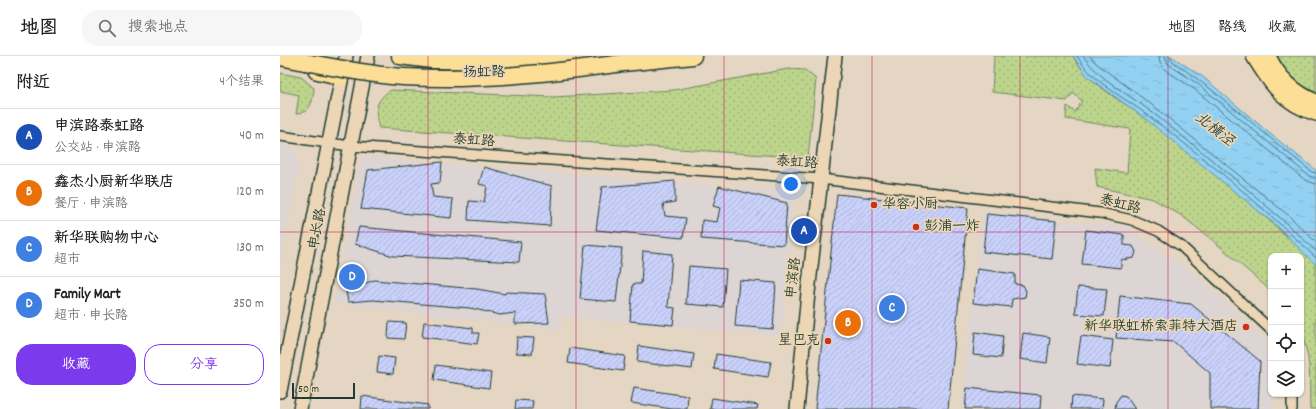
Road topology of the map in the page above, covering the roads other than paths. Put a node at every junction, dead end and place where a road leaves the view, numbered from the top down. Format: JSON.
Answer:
{"nodes":[{"id":1,"x":316,"y":56,"type":"edge"},
{"id":2,"x":400,"y":56,"type":"edge"},
{"id":3,"x":693,"y":56,"type":"edge"},
{"id":4,"x":700,"y":56,"type":"edge"},
{"id":5,"x":835,"y":56,"type":"edge"},
{"id":6,"x":1254,"y":56,"type":"edge"},
{"id":7,"x":1268,"y":56,"type":"edge"},
{"id":8,"x":280,"y":57,"type":"edge"},
{"id":9,"x":345,"y":59,"type":"edge"},
{"id":10,"x":367,"y":61,"type":"edge"},
{"id":11,"x":623,"y":63,"type":"junction"},
{"id":12,"x":280,"y":64,"type":"edge"},
{"id":13,"x":341,"y":77,"type":"junction"},
{"id":14,"x":1312,"y":100,"type":"edge"},
{"id":15,"x":1316,"y":113,"type":"edge"},
{"id":16,"x":280,"y":136,"type":"edge"},
{"id":17,"x":329,"y":144,"type":"junction"},
{"id":18,"x":350,"y":146,"type":"junction"},
{"id":19,"x":821,"y":179,"type":"junction"},
{"id":20,"x":1268,"y":327,"type":"edge"},
{"id":21,"x":280,"y":391,"type":"edge"},
{"id":22,"x":1292,"y":397,"type":"edge"},
{"id":23,"x":300,"y":409,"type":"edge"},
{"id":24,"x":797,"y":409,"type":"edge"},
{"id":25,"x":1292,"y":409,"type":"edge"}],
"edges":[{"from":1,"to":9,"type":"main road","name":"扬虹路"},
{"from":2,"to":11,"type":"highway","bridge":true},
{"from":3,"to":11,"type":"highway"},
{"from":4,"to":10,"type":"main road","name":"扬虹路"},
{"from":5,"to":19,"type":"main road","name":"申滨路"},
{"from":6,"to":15,"type":"main road"},
{"from":7,"to":14,"type":"main road"},
{"from":8,"to":11,"type":"highway","bridge":true},
{"from":9,"to":10,"type":"main road","name":"扬虹路"},
{"from":9,"to":13,"type":"main road","name":"申长路"},
{"from":10,"to":18,"type":"main road","name":"申长路"},
{"from":12,"to":13,"type":"main road"},
{"from":13,"to":17,"type":"main road","name":"申长路"},
{"from":16,"to":17,"type":"street","name":"泰虹路"},
{"from":17,"to":18,"type":"street","name":"泰虹路"},
{"from":17,"to":21,"type":"main road","name":"申长路"},
{"from":18,"to":19,"type":"street","name":"泰虹路"},
{"from":18,"to":23,"type":"main road","name":"申长路"},
{"from":19,"to":20,"type":"street","name":"泰虹路"},
{"from":19,"to":24,"type":"main road","name":"申滨路"},
{"from":22,"to":25,"type":"street"}]}
